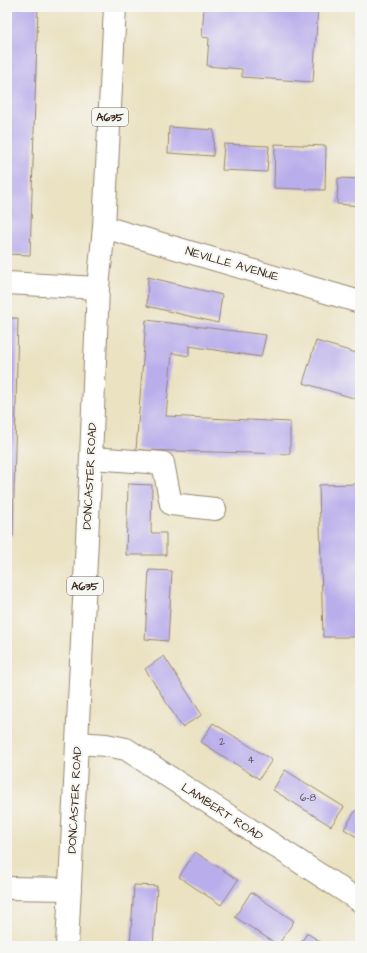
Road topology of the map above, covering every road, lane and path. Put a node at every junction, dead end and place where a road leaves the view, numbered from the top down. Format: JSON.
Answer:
{"nodes":[{"id":1,"x":115,"y":7,"type":"edge"},
{"id":2,"x":104,"y":227,"type":"junction"},
{"id":3,"x":7,"y":283,"type":"edge"},
{"id":4,"x":98,"y":288,"type":"junction"},
{"id":5,"x":360,"y":302,"type":"edge"},
{"id":6,"x":91,"y":458,"type":"junction"},
{"id":7,"x":215,"y":509,"type":"dead end"},
{"id":8,"x":78,"y":743,"type":"junction"},
{"id":9,"x":7,"y":888,"type":"edge"},
{"id":10,"x":70,"y":889,"type":"junction"},
{"id":11,"x":360,"y":901,"type":"edge"},
{"id":12,"x":67,"y":946,"type":"edge"}],
"edges":[{"from":1,"to":2,"type":"main road","name":"DONCASTER ROAD","number":"A635"},
{"from":2,"to":4,"type":"main road","name":"DONCASTER ROAD","number":"A635"},
{"from":2,"to":5,"type":"main road","name":"NEVILLE AVENUE"},
{"from":3,"to":4,"type":"main road"},
{"from":4,"to":6,"type":"main road","name":"DONCASTER ROAD","number":"A635"},
{"from":6,"to":7,"type":"main road"},
{"from":6,"to":8,"type":"main road","name":"DONCASTER ROAD","number":"A635"},
{"from":8,"to":10,"type":"main road","name":"DONCASTER ROAD","number":"A635"},
{"from":8,"to":11,"type":"main road","name":"LAMBERT ROAD"},
{"from":9,"to":10,"type":"main road"},
{"from":10,"to":12,"type":"main road","name":"DONCASTER ROAD","number":"A635"}]}
